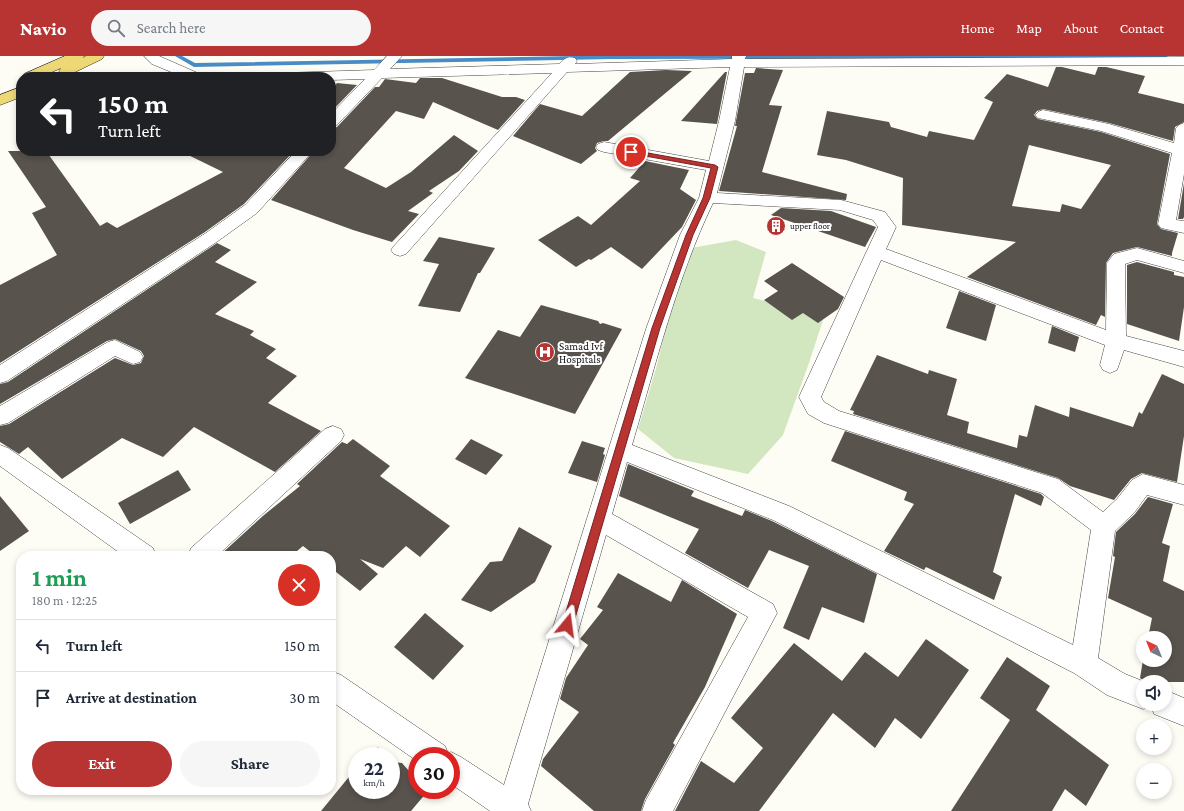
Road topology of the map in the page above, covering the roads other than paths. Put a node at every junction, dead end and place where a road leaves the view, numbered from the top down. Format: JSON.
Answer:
{"nodes":[{"id":1,"x":77,"y":56,"type":"edge"},
{"id":2,"x":97,"y":56,"type":"edge"},
{"id":3,"x":151,"y":56,"type":"edge"},
{"id":4,"x":395,"y":56,"type":"edge"},
{"id":5,"x":738,"y":60,"type":"edge"},
{"id":6,"x":1184,"y":61,"type":"edge"},
{"id":7,"x":569,"y":62,"type":"edge"},
{"id":8,"x":40,"y":72,"type":"edge"},
{"id":9,"x":63,"y":72,"type":"edge"},
{"id":10,"x":183,"y":72,"type":"edge"},
{"id":11,"x":378,"y":73,"type":"junction"},
{"id":12,"x":336,"y":75,"type":"edge"},
{"id":13,"x":16,"y":82,"type":"edge"},
{"id":14,"x":0,"y":89,"type":"edge"},
{"id":15,"x":16,"y":93,"type":"edge"},
{"id":16,"x":0,"y":101,"type":"edge"},
{"id":17,"x":1043,"y":115,"type":"dead end"},
{"id":18,"x":336,"y":118,"type":"edge"},
{"id":19,"x":1184,"y":128,"type":"edge"},
{"id":20,"x":604,"y":147,"type":"dead end"},
{"id":21,"x":1180,"y":150,"type":"junction"},
{"id":22,"x":300,"y":156,"type":"edge"},
{"id":23,"x":715,"y":167,"type":"junction"},
{"id":24,"x":706,"y":198,"type":"junction"},
{"id":25,"x":1184,"y":227,"type":"edge"},
{"id":26,"x":400,"y":250,"type":"dead end"},
{"id":27,"x":875,"y":251,"type":"junction"},
{"id":28,"x":1184,"y":267,"type":"edge"},
{"id":29,"x":1116,"y":341,"type":"junction"},
{"id":30,"x":133,"y":357,"type":"dead end"},
{"id":31,"x":1184,"y":359,"type":"edge"},
{"id":32,"x":1110,"y":365,"type":"dead end"},
{"id":33,"x":0,"y":375,"type":"edge"},
{"id":34,"x":0,"y":417,"type":"edge"},
{"id":35,"x":333,"y":435,"type":"dead end"},
{"id":36,"x":620,"y":450,"type":"junction"},
{"id":37,"x":0,"y":454,"type":"edge"},
{"id":38,"x":1184,"y":495,"type":"edge"},
{"id":39,"x":598,"y":518,"type":"junction"},
{"id":40,"x":1104,"y":526,"type":"junction"},
{"id":41,"x":137,"y":551,"type":"edge"},
{"id":42,"x":205,"y":551,"type":"edge"},
{"id":43,"x":1084,"y":664,"type":"junction"},
{"id":44,"x":336,"y":688,"type":"edge"},
{"id":45,"x":1136,"y":692,"type":"edge"},
{"id":46,"x":1172,"y":707,"type":"edge"},
{"id":47,"x":1184,"y":712,"type":"edge"},
{"id":48,"x":422,"y":747,"type":"edge"},
{"id":49,"x":460,"y":773,"type":"edge"},
{"id":50,"x":514,"y":810,"type":"edge"},
{"id":51,"x":657,"y":811,"type":"edge"}],
"edges":[{"from":1,"to":8,"type":"main road"},
{"from":2,"to":9,"type":"main road"},
{"from":3,"to":10,"type":"street"},
{"from":4,"to":11,"type":"street"},
{"from":5,"to":6,"type":"street"},
{"from":5,"to":7,"type":"street"},
{"from":5,"to":23,"type":"street"},
{"from":7,"to":11,"type":"street"},
{"from":7,"to":26,"type":"street"},
{"from":11,"to":12,"type":"street"},
{"from":11,"to":18,"type":"street"},
{"from":13,"to":14,"type":"main road"},
{"from":15,"to":16,"type":"main road"},
{"from":17,"to":21,"type":"street"},
{"from":19,"to":21,"type":"street"},
{"from":20,"to":23,"type":"street"},
{"from":21,"to":25,"type":"street"},
{"from":22,"to":33,"type":"street"},
{"from":23,"to":24,"type":"street"},
{"from":24,"to":27,"type":"street"},
{"from":24,"to":36,"type":"street"},
{"from":27,"to":29,"type":"street"},
{"from":27,"to":40,"type":"street"},
{"from":28,"to":29,"type":"street"},
{"from":29,"to":31,"type":"street"},
{"from":29,"to":32,"type":"street"},
{"from":30,"to":34,"type":"street"},
{"from":35,"to":42,"type":"street"},
{"from":36,"to":39,"type":"street"},
{"from":36,"to":43,"type":"street"},
{"from":37,"to":41,"type":"street"},
{"from":38,"to":40,"type":"street"},
{"from":39,"to":50,"type":"street"},
{"from":39,"to":51,"type":"street"},
{"from":40,"to":43,"type":"street"},
{"from":43,"to":45,"type":"street"},
{"from":44,"to":48,"type":"street"},
{"from":46,"to":47,"type":"street"},
{"from":49,"to":50,"type":"street"}]}
